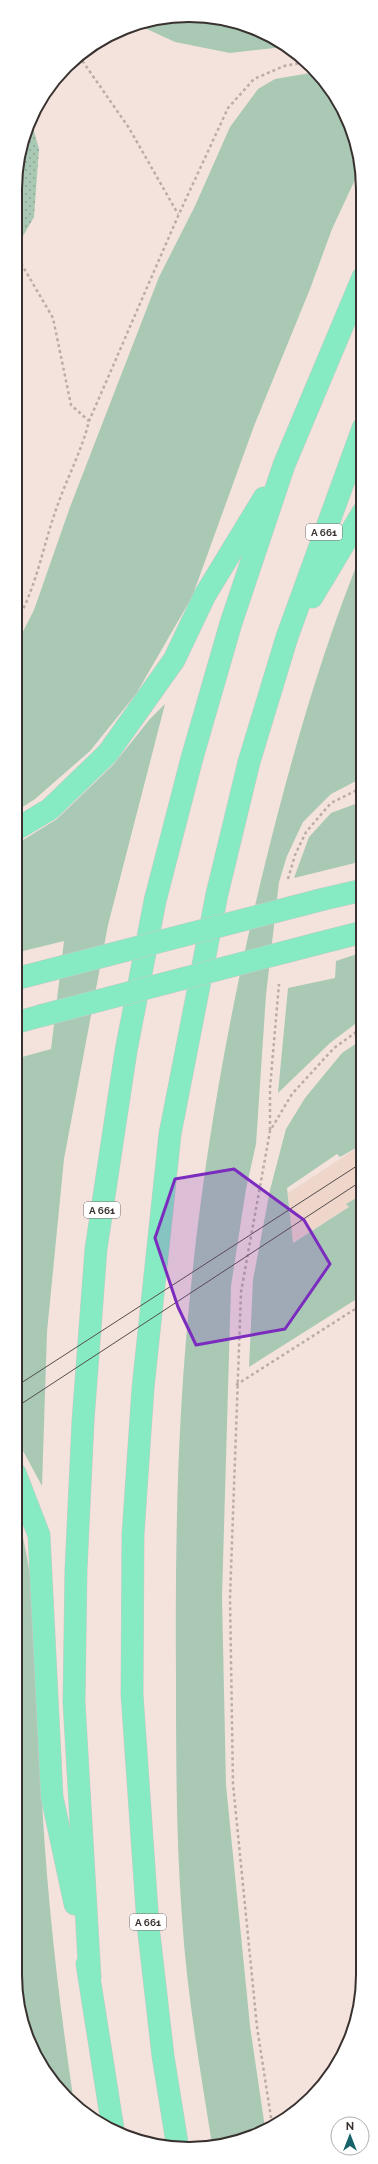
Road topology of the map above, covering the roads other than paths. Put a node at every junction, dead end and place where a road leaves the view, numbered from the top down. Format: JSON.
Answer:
{"nodes":[{"id":1,"x":356,"y":294,"type":"edge"},
{"id":2,"x":356,"y":447,"type":"edge"},
{"id":3,"x":284,"y":465,"type":"junction"},
{"id":4,"x":356,"y":524,"type":"edge"},
{"id":5,"x":287,"y":637,"type":"junction"},
{"id":6,"x":22,"y":826,"type":"edge"},
{"id":7,"x":356,"y":892,"type":"edge"},
{"id":8,"x":356,"y":934,"type":"edge"},
{"id":9,"x":22,"y":977,"type":"edge"},
{"id":10,"x":22,"y":1021,"type":"edge"},
{"id":11,"x":22,"y":1491,"type":"edge"},
{"id":12,"x":90,"y":1978,"type":"junction"},
{"id":13,"x":112,"y":2124,"type":"edge"},
{"id":14,"x":177,"y":2142,"type":"edge"}],
"edges":[{"from":1,"to":3,"type":"highway","number":"A 661"},
{"from":2,"to":5,"type":"highway","number":"A 661"},
{"from":3,"to":6,"type":"highway"},
{"from":3,"to":12,"type":"highway","number":"A 661"},
{"from":4,"to":5,"type":"highway"},
{"from":5,"to":14,"type":"highway","number":"A 661"},
{"from":7,"to":9,"type":"highway","bridge":true},
{"from":8,"to":10,"type":"highway","bridge":true},
{"from":11,"to":12,"type":"highway"},
{"from":12,"to":13,"type":"highway","number":"A 661"}]}
